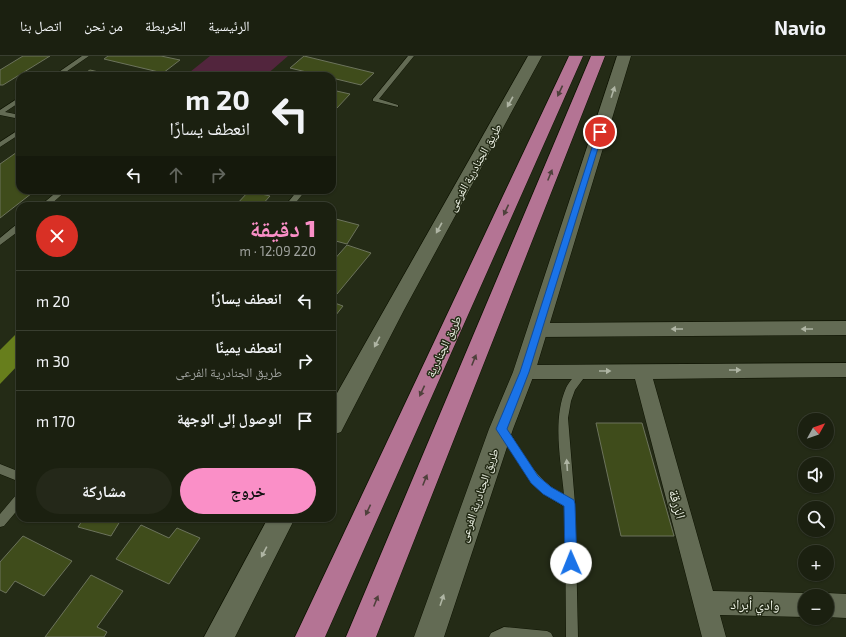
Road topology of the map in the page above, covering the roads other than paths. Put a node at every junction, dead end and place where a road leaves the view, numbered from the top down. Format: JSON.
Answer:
{"nodes":[{"id":1,"x":86,"y":56,"type":"edge"},
{"id":2,"x":411,"y":56,"type":"edge"},
{"id":3,"x":535,"y":56,"type":"edge"},
{"id":4,"x":576,"y":56,"type":"edge"},
{"id":5,"x":598,"y":56,"type":"edge"},
{"id":6,"x":624,"y":56,"type":"edge"},
{"id":7,"x":62,"y":72,"type":"edge"},
{"id":8,"x":16,"y":102,"type":"edge"},
{"id":9,"x":396,"y":106,"type":"dead end"},
{"id":10,"x":16,"y":116,"type":"edge"},
{"id":11,"x":16,"y":134,"type":"edge"},
{"id":12,"x":0,"y":145,"type":"edge"},
{"id":13,"x":58,"y":194,"type":"edge"},
{"id":14,"x":299,"y":194,"type":"edge"},
{"id":15,"x":49,"y":202,"type":"edge"},
{"id":16,"x":292,"y":202,"type":"edge"},
{"id":17,"x":16,"y":229,"type":"edge"},
{"id":18,"x":0,"y":242,"type":"edge"},
{"id":19,"x":846,"y":328,"type":"edge"},
{"id":20,"x":538,"y":330,"type":"junction"},
{"id":21,"x":846,"y":370,"type":"edge"},
{"id":22,"x":584,"y":371,"type":"junction"},
{"id":23,"x":642,"y":371,"type":"junction"},
{"id":24,"x":524,"y":372,"type":"junction"},
{"id":25,"x":336,"y":418,"type":"edge"},
{"id":26,"x":501,"y":429,"type":"junction"},
{"id":27,"x":0,"y":469,"type":"edge"},
{"id":28,"x":16,"y":475,"type":"edge"},
{"id":29,"x":16,"y":504,"type":"edge"},
{"id":30,"x":570,"y":504,"type":"junction"},
{"id":31,"x":0,"y":522,"type":"edge"},
{"id":32,"x":280,"y":522,"type":"edge"},
{"id":33,"x":705,"y":603,"type":"junction"},
{"id":34,"x":798,"y":605,"type":"edge"},
{"id":35,"x":834,"y":605,"type":"edge"},
{"id":36,"x":846,"y":606,"type":"edge"},
{"id":37,"x":219,"y":637,"type":"edge"},
{"id":38,"x":310,"y":637,"type":"edge"},
{"id":39,"x":361,"y":637,"type":"edge"},
{"id":40,"x":429,"y":637,"type":"edge"},
{"id":41,"x":495,"y":637,"type":"edge"},
{"id":42,"x":547,"y":637,"type":"edge"},
{"id":43,"x":572,"y":637,"type":"edge"},
{"id":44,"x":714,"y":637,"type":"edge"}],
"edges":[{"from":1,"to":7,"type":"lane"},
{"from":2,"to":9,"type":"lane"},
{"from":3,"to":25,"type":"street","name":"طريق الجنادرية الفرعى","one_way":true},
{"from":4,"to":38,"type":"highway","name":"طريق الجنادرية","one_way":true},
{"from":39,"to":5,"type":"highway","one_way":true},
{"from":20,"to":6,"type":"street","name":"طريق الجنادرية الفرعى","one_way":true},
{"from":8,"to":10,"type":"lane"},
{"from":11,"to":12,"type":"lane"},
{"from":13,"to":15,"type":"lane"},
{"from":14,"to":16,"type":"lane"},
{"from":17,"to":18,"type":"lane"},
{"from":19,"to":20,"type":"street","one_way":true},
{"from":20,"to":24,"type":"street","name":"طريق الجنادرية الفرعى"},
{"from":23,"to":21,"type":"street","one_way":true},
{"from":22,"to":23,"type":"street","one_way":true},
{"from":22,"to":24,"type":"street"},
{"from":30,"to":22,"type":"lane","one_way":true},
{"from":23,"to":33,"type":"street","name":"الزرقة"},
{"from":24,"to":26,"type":"street","name":"طريق الجنادرية الفرعى"},
{"from":26,"to":30,"type":"lane"},
{"from":40,"to":26,"type":"street","name":"طريق الجنادرية الفرعى","one_way":true},
{"from":27,"to":28,"type":"lane"},
{"from":29,"to":31,"type":"lane"},
{"from":30,"to":43,"type":"lane"},
{"from":32,"to":37,"type":"street","one_way":true},
{"from":33,"to":34,"type":"street","name":"وادي أبراد"},
{"from":33,"to":44,"type":"street","name":"الزرقة"},
{"from":35,"to":36,"type":"street"},
{"from":41,"to":42,"type":"lane"}]}
